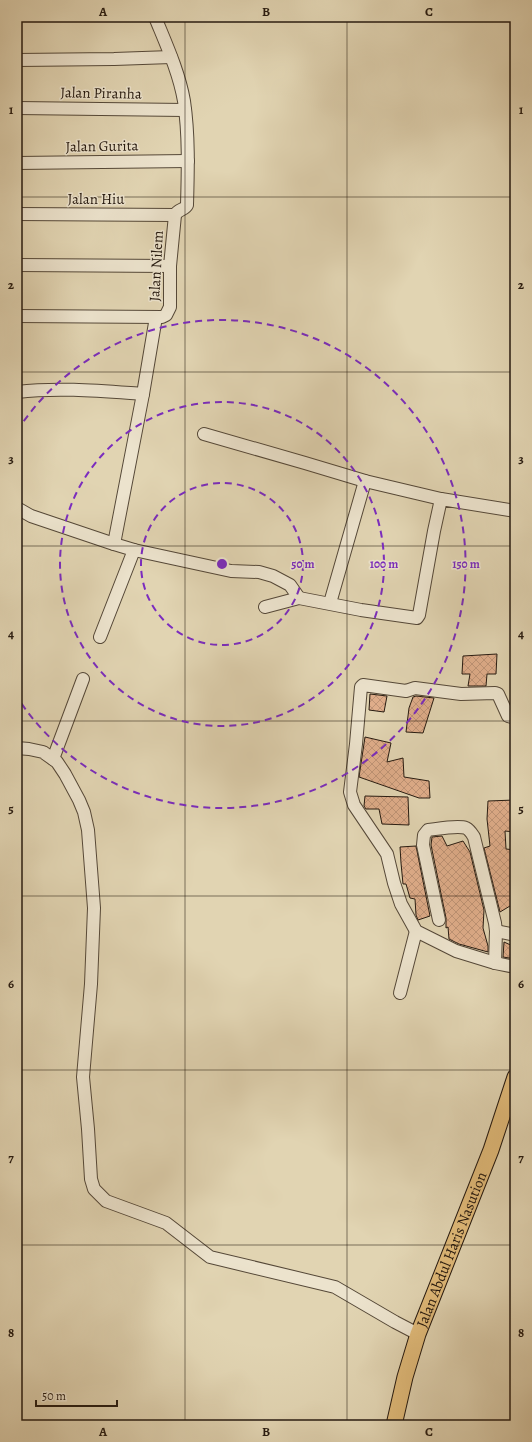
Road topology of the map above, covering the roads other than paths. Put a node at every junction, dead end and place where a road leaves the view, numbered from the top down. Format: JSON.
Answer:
{"nodes":[{"id":1,"x":155,"y":17,"type":"edge"},
{"id":2,"x":171,"y":57,"type":"junction"},
{"id":3,"x":17,"y":60,"type":"edge"},
{"id":4,"x":184,"y":105,"type":"junction"},
{"id":5,"x":17,"y":108,"type":"edge"},
{"id":6,"x":188,"y":161,"type":"junction"},
{"id":7,"x":17,"y":163,"type":"edge"},
{"id":8,"x":17,"y":214,"type":"edge"},
{"id":9,"x":175,"y":215,"type":"junction"},
{"id":10,"x":17,"y":265,"type":"edge"},
{"id":11,"x":170,"y":266,"type":"junction"},
{"id":12,"x":17,"y":316,"type":"edge"},
{"id":13,"x":156,"y":317,"type":"junction"},
{"id":14,"x":17,"y":392,"type":"edge"},
{"id":15,"x":143,"y":394,"type":"junction"},
{"id":16,"x":204,"y":434,"type":"dead end"},
{"id":17,"x":365,"y":481,"type":"junction"},
{"id":18,"x":441,"y":499,"type":"junction"},
{"id":19,"x":17,"y":508,"type":"edge"},
{"id":20,"x":515,"y":511,"type":"edge"},
{"id":21,"x":114,"y":544,"type":"junction"},
{"id":22,"x":134,"y":550,"type":"junction"},
{"id":23,"x":299,"y":598,"type":"junction"},
{"id":24,"x":330,"y":603,"type":"junction"},
{"id":25,"x":265,"y":607,"type":"dead end"},
{"id":26,"x":100,"y":637,"type":"dead end"},
{"id":27,"x":83,"y":679,"type":"dead end"},
{"id":28,"x":515,"y":718,"type":"edge"},
{"id":29,"x":17,"y":748,"type":"edge"},
{"id":30,"x":54,"y":759,"type":"junction"},
{"id":31,"x":439,"y":920,"type":"dead end"},
{"id":32,"x":416,"y":931,"type":"junction"},
{"id":33,"x":496,"y":931,"type":"junction"},
{"id":34,"x":515,"y":935,"type":"edge"},
{"id":35,"x":495,"y":962,"type":"junction"},
{"id":36,"x":515,"y":967,"type":"edge"},
{"id":37,"x":400,"y":993,"type":"dead end"},
{"id":38,"x":515,"y":1077,"type":"edge"},
{"id":39,"x":418,"y":1334,"type":"junction"},
{"id":40,"x":394,"y":1425,"type":"edge"}],
"edges":[{"from":1,"to":2,"type":"street","name":"Jalan Nilem"},
{"from":2,"to":3,"type":"street"},
{"from":2,"to":4,"type":"street","name":"Jalan Nilem"},
{"from":4,"to":5,"type":"street","name":"Jalan Piranha"},
{"from":4,"to":6,"type":"street","name":"Jalan Nilem"},
{"from":6,"to":7,"type":"street","name":"Jalan Gurita"},
{"from":6,"to":9,"type":"street","name":"Jalan Nilem"},
{"from":8,"to":9,"type":"street","name":"Jalan Hiu"},
{"from":9,"to":11,"type":"street","name":"Jalan Nilem"},
{"from":10,"to":11,"type":"street"},
{"from":11,"to":13,"type":"street","name":"Jalan Nilem"},
{"from":12,"to":13,"type":"street","name":"Jalan Nilem"},
{"from":13,"to":15,"type":"street"},
{"from":14,"to":15,"type":"street"},
{"from":15,"to":21,"type":"street"},
{"from":16,"to":17,"type":"street"},
{"from":17,"to":18,"type":"street"},
{"from":17,"to":24,"type":"street"},
{"from":18,"to":20,"type":"street"},
{"from":18,"to":24,"type":"street"},
{"from":19,"to":21,"type":"street"},
{"from":21,"to":22,"type":"street"},
{"from":22,"to":23,"type":"street"},
{"from":22,"to":26,"type":"street"},
{"from":23,"to":24,"type":"street"},
{"from":23,"to":25,"type":"street"},
{"from":27,"to":30,"type":"street"},
{"from":28,"to":32,"type":"street"},
{"from":29,"to":30,"type":"street"},
{"from":30,"to":39,"type":"street"},
{"from":31,"to":33,"type":"street"},
{"from":32,"to":35,"type":"street"},
{"from":32,"to":37,"type":"street"},
{"from":33,"to":34,"type":"street"},
{"from":33,"to":35,"type":"street"},
{"from":35,"to":36,"type":"street"},
{"from":38,"to":39,"type":"main road","name":"Jalan Abdul Haris Nasution"},
{"from":39,"to":40,"type":"main road","name":"Jalan Abdul Haris Nasution"}]}
